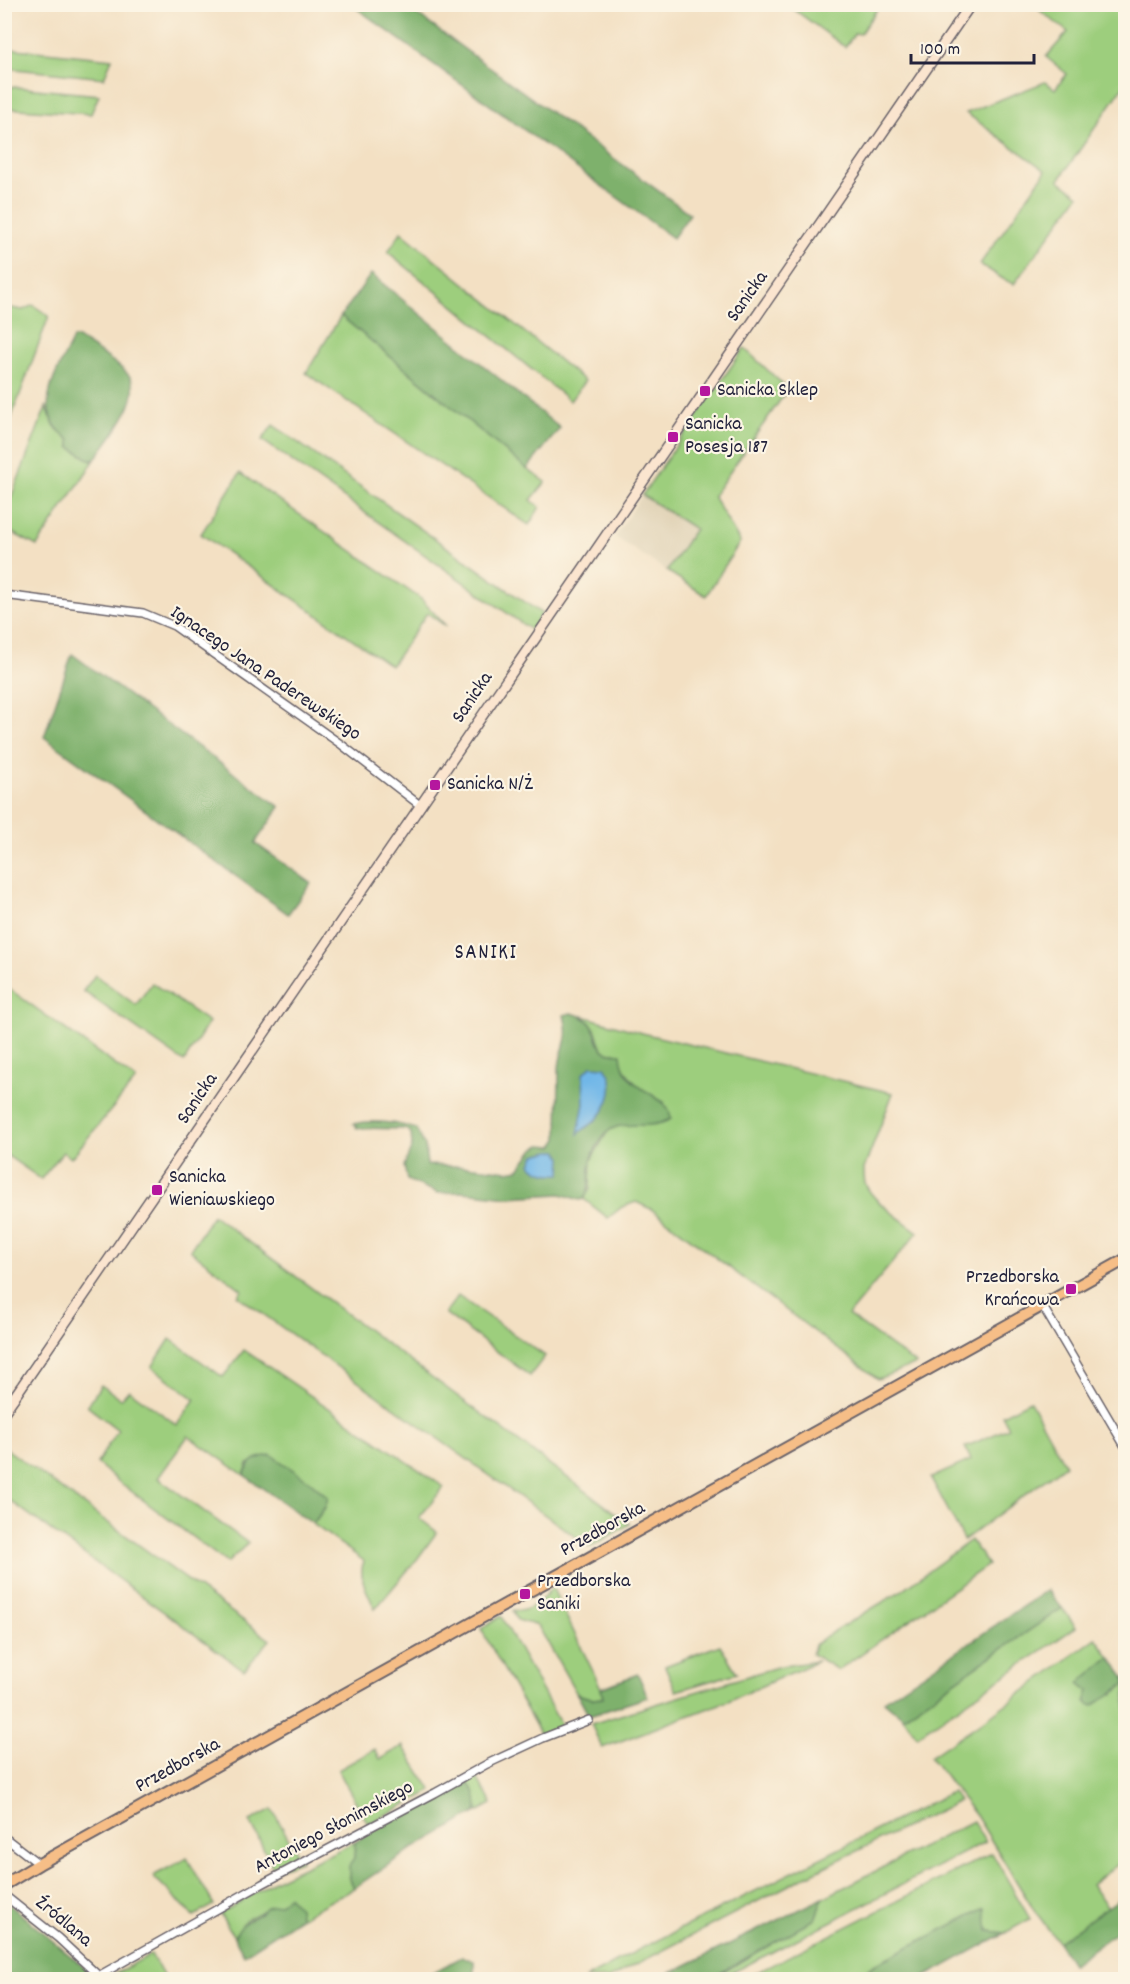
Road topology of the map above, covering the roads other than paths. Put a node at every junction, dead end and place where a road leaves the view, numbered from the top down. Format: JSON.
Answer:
{"nodes":[{"id":1,"x":971,"y":4,"type":"edge"},
{"id":2,"x":4,"y":595,"type":"edge"},
{"id":3,"x":421,"y":807,"type":"junction"},
{"id":4,"x":1125,"y":1259,"type":"edge"},
{"id":5,"x":1042,"y":1305,"type":"junction"},
{"id":6,"x":4,"y":1392,"type":"edge"},
{"id":7,"x":14,"y":1399,"type":"junction"},
{"id":8,"x":4,"y":1412,"type":"edge"},
{"id":9,"x":1125,"y":1448,"type":"edge"},
{"id":10,"x":589,"y":1720,"type":"dead end"},
{"id":11,"x":4,"y":1837,"type":"edge"},
{"id":12,"x":39,"y":1864,"type":"junction"},
{"id":13,"x":4,"y":1885,"type":"edge"},
{"id":14,"x":4,"y":1895,"type":"edge"},
{"id":15,"x":102,"y":1977,"type":"edge"}],
"edges":[{"from":1,"to":3,"type":"street","name":"Sanicka"},
{"from":2,"to":3,"type":"street","name":"Ignacego Jana Paderewskiego"},
{"from":3,"to":7,"type":"street","name":"Sanicka"},
{"from":4,"to":5,"type":"main road","name":"Przedborska"},
{"from":5,"to":9,"type":"street"},
{"from":5,"to":12,"type":"main road","name":"Przedborska"},
{"from":6,"to":7,"type":"street"},
{"from":7,"to":8,"type":"street","name":"Sanicka"},
{"from":10,"to":15,"type":"street","name":"Antoniego Słonimskiego"},
{"from":11,"to":12,"type":"street"},
{"from":12,"to":13,"type":"main road","name":"Przedborska"},
{"from":14,"to":15,"type":"street","name":"Źródlana"}]}
